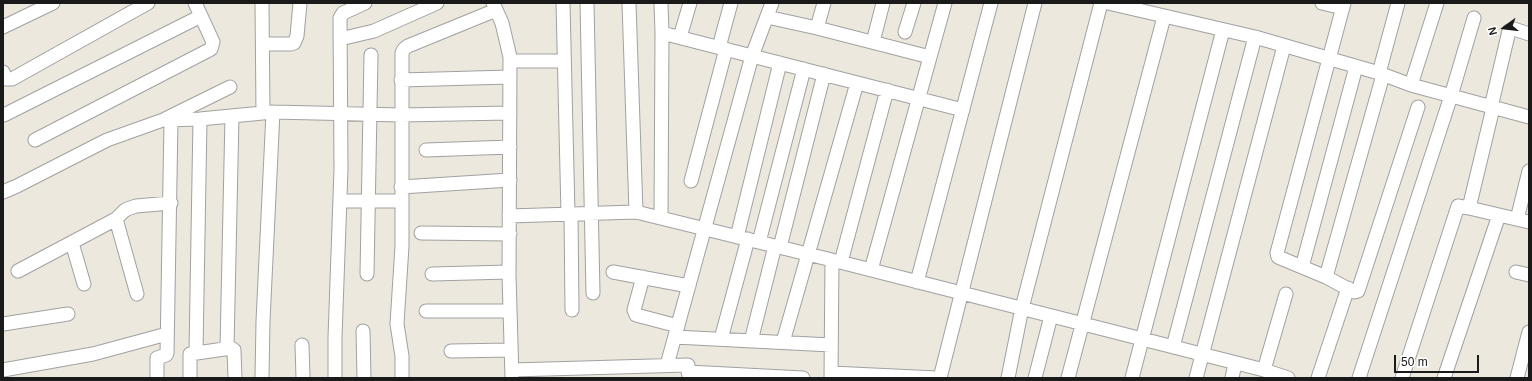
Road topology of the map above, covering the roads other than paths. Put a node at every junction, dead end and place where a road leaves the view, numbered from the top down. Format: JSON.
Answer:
{"nodes":[{"id":1,"x":53,"y":3,"type":"edge"},
{"id":2,"x":148,"y":3,"type":"edge"},
{"id":3,"x":195,"y":3,"type":"edge"},
{"id":4,"x":262,"y":3,"type":"edge"},
{"id":5,"x":300,"y":3,"type":"edge"},
{"id":6,"x":365,"y":3,"type":"edge"},
{"id":7,"x":437,"y":3,"type":"edge"},
{"id":8,"x":563,"y":3,"type":"edge"},
{"id":9,"x":587,"y":3,"type":"edge"},
{"id":10,"x":629,"y":3,"type":"edge"},
{"id":11,"x":661,"y":3,"type":"edge"},
{"id":12,"x":690,"y":3,"type":"edge"},
{"id":13,"x":731,"y":3,"type":"edge"},
{"id":14,"x":772,"y":3,"type":"edge"},
{"id":15,"x":824,"y":3,"type":"edge"},
{"id":16,"x":884,"y":3,"type":"edge"},
{"id":17,"x":914,"y":3,"type":"edge"},
{"id":18,"x":945,"y":3,"type":"edge"},
{"id":19,"x":991,"y":3,"type":"edge"},
{"id":20,"x":1035,"y":3,"type":"edge"},
{"id":21,"x":1101,"y":3,"type":"edge"},
{"id":22,"x":1108,"y":3,"type":"edge"},
{"id":23,"x":1322,"y":3,"type":"edge"},
{"id":24,"x":1398,"y":3,"type":"edge"},
{"id":25,"x":1437,"y":3,"type":"edge"},
{"id":26,"x":1344,"y":5,"type":"edge"},
{"id":27,"x":495,"y":7,"type":"edge"},
{"id":28,"x":1159,"y":11,"type":"edge"},
{"id":29,"x":201,"y":16,"type":"junction"},
{"id":30,"x":767,"y":17,"type":"junction"},
{"id":31,"x":1474,"y":18,"type":"dead end"},
{"id":32,"x":3,"y":27,"type":"edge"},
{"id":33,"x":817,"y":28,"type":"junction"},
{"id":34,"x":1224,"y":30,"type":"junction"},
{"id":35,"x":905,"y":32,"type":"dead end"},
{"id":36,"x":662,"y":33,"type":"junction"},
{"id":37,"x":1529,"y":34,"type":"edge"},
{"id":38,"x":680,"y":37,"type":"junction"},
{"id":39,"x":1254,"y":37,"type":"junction"},
{"id":40,"x":340,"y":39,"type":"junction"},
{"id":41,"x":873,"y":42,"type":"junction"},
{"id":42,"x":263,"y":44,"type":"junction"},
{"id":43,"x":1284,"y":46,"type":"junction"},
{"id":44,"x":722,"y":48,"type":"junction"},
{"id":45,"x":371,"y":55,"type":"dead end"},
{"id":46,"x":752,"y":56,"type":"junction"},
{"id":47,"x":930,"y":57,"type":"junction"},
{"id":48,"x":1330,"y":58,"type":"junction"},
{"id":49,"x":510,"y":61,"type":"junction"},
{"id":50,"x":564,"y":61,"type":"junction"},
{"id":51,"x":780,"y":63,"type":"junction"},
{"id":52,"x":1356,"y":67,"type":"junction"},
{"id":53,"x":804,"y":69,"type":"junction"},
{"id":54,"x":3,"y":72,"type":"edge"},
{"id":55,"x":824,"y":74,"type":"junction"},
{"id":56,"x":1381,"y":74,"type":"junction"},
{"id":57,"x":510,"y":78,"type":"junction"},
{"id":58,"x":401,"y":80,"type":"junction"},
{"id":59,"x":857,"y":83,"type":"junction"},
{"id":60,"x":1411,"y":85,"type":"junction"},
{"id":61,"x":230,"y":86,"type":"dead end"},
{"id":62,"x":887,"y":90,"type":"junction"},
{"id":63,"x":1451,"y":96,"type":"junction"},
{"id":64,"x":918,"y":98,"type":"junction"},
{"id":65,"x":1418,"y":107,"type":"dead end"},
{"id":66,"x":1492,"y":107,"type":"junction"},
{"id":67,"x":963,"y":110,"type":"junction"},
{"id":68,"x":268,"y":113,"type":"junction"},
{"id":69,"x":510,"y":113,"type":"junction"},
{"id":70,"x":340,"y":114,"type":"junction"},
{"id":71,"x":370,"y":114,"type":"junction"},
{"id":72,"x":4,"y":115,"type":"dead end"},
{"id":73,"x":401,"y":115,"type":"junction"},
{"id":74,"x":232,"y":116,"type":"junction"},
{"id":75,"x":1529,"y":117,"type":"edge"},
{"id":76,"x":200,"y":119,"type":"junction"},
{"id":77,"x":167,"y":120,"type":"junction"},
{"id":78,"x":35,"y":140,"type":"dead end"},
{"id":79,"x":510,"y":147,"type":"junction"},
{"id":80,"x":426,"y":150,"type":"dead end"},
{"id":81,"x":1529,"y":171,"type":"edge"},
{"id":82,"x":510,"y":180,"type":"junction"},
{"id":83,"x":690,"y":181,"type":"dead end"},
{"id":84,"x":401,"y":187,"type":"junction"},
{"id":85,"x":3,"y":192,"type":"edge"},
{"id":86,"x":340,"y":201,"type":"junction"},
{"id":87,"x":368,"y":201,"type":"junction"},
{"id":88,"x":402,"y":201,"type":"junction"},
{"id":89,"x":171,"y":203,"type":"junction"},
{"id":90,"x":1469,"y":208,"type":"junction"},
{"id":91,"x":636,"y":212,"type":"junction"},
{"id":92,"x":591,"y":213,"type":"junction"},
{"id":93,"x":569,"y":214,"type":"junction"},
{"id":94,"x":1499,"y":215,"type":"junction"},
{"id":95,"x":510,"y":216,"type":"junction"},
{"id":96,"x":661,"y":218,"type":"junction"},
{"id":97,"x":116,"y":219,"type":"junction"},
{"id":98,"x":1523,"y":221,"type":"edge"},
{"id":99,"x":705,"y":229,"type":"junction"},
{"id":100,"x":421,"y":233,"type":"dead end"},
{"id":101,"x":510,"y":234,"type":"junction"},
{"id":102,"x":748,"y":239,"type":"junction"},
{"id":103,"x":72,"y":243,"type":"junction"},
{"id":104,"x":778,"y":246,"type":"junction"},
{"id":105,"x":808,"y":254,"type":"junction"},
{"id":106,"x":836,"y":261,"type":"junction"},
{"id":107,"x":1302,"y":267,"type":"junction"},
{"id":108,"x":871,"y":270,"type":"junction"},
{"id":109,"x":18,"y":271,"type":"dead end"},
{"id":110,"x":509,"y":272,"type":"junction"},
{"id":111,"x":613,"y":272,"type":"dead end"},
{"id":112,"x":1516,"y":272,"type":"dead end"},
{"id":113,"x":367,"y":274,"type":"dead end"},
{"id":114,"x":432,"y":274,"type":"dead end"},
{"id":115,"x":1529,"y":275,"type":"edge"},
{"id":116,"x":643,"y":277,"type":"junction"},
{"id":117,"x":1326,"y":277,"type":"junction"},
{"id":118,"x":918,"y":282,"type":"junction"},
{"id":119,"x":84,"y":284,"type":"dead end"},
{"id":120,"x":689,"y":286,"type":"junction"},
{"id":121,"x":1348,"y":288,"type":"junction"},
{"id":122,"x":594,"y":293,"type":"dead end"},
{"id":123,"x":961,"y":293,"type":"junction"},
{"id":124,"x":137,"y":294,"type":"dead end"},
{"id":125,"x":1286,"y":294,"type":"dead end"},
{"id":126,"x":1022,"y":308,"type":"junction"},
{"id":127,"x":572,"y":310,"type":"dead end"},
{"id":128,"x":426,"y":311,"type":"dead end"},
{"id":129,"x":510,"y":311,"type":"junction"},
{"id":130,"x":68,"y":314,"type":"dead end"},
{"id":131,"x":1051,"y":316,"type":"junction"},
{"id":132,"x":3,"y":324,"type":"edge"},
{"id":133,"x":1082,"y":324,"type":"junction"},
{"id":134,"x":363,"y":331,"type":"dead end"},
{"id":135,"x":677,"y":331,"type":"junction"},
{"id":136,"x":1529,"y":332,"type":"edge"},
{"id":137,"x":167,"y":334,"type":"junction"},
{"id":138,"x":721,"y":339,"type":"junction"},
{"id":139,"x":1142,"y":339,"type":"junction"},
{"id":140,"x":751,"y":341,"type":"junction"},
{"id":141,"x":783,"y":342,"type":"junction"},
{"id":142,"x":302,"y":345,"type":"dead end"},
{"id":143,"x":831,"y":345,"type":"junction"},
{"id":144,"x":1173,"y":347,"type":"junction"},
{"id":145,"x":1527,"y":347,"type":"edge"},
{"id":146,"x":227,"y":348,"type":"junction"},
{"id":147,"x":511,"y":350,"type":"junction"},
{"id":148,"x":451,"y":351,"type":"dead end"},
{"id":149,"x":196,"y":352,"type":"junction"},
{"id":150,"x":1203,"y":355,"type":"junction"},
{"id":151,"x":1235,"y":363,"type":"junction"},
{"id":152,"x":667,"y":365,"type":"junction"},
{"id":153,"x":3,"y":370,"type":"edge"},
{"id":154,"x":1264,"y":370,"type":"junction"},
{"id":155,"x":512,"y":374,"type":"edge"},
{"id":156,"x":689,"y":375,"type":"edge"},
{"id":157,"x":831,"y":376,"type":"edge"},
{"id":158,"x":156,"y":378,"type":"edge"},
{"id":159,"x":190,"y":378,"type":"edge"},
{"id":160,"x":235,"y":378,"type":"edge"},
{"id":161,"x":262,"y":378,"type":"edge"},
{"id":162,"x":303,"y":378,"type":"edge"},
{"id":163,"x":335,"y":378,"type":"edge"},
{"id":164,"x":364,"y":378,"type":"edge"},
{"id":165,"x":402,"y":378,"type":"edge"},
{"id":166,"x":803,"y":378,"type":"edge"},
{"id":167,"x":937,"y":378,"type":"edge"},
{"id":168,"x":940,"y":378,"type":"edge"},
{"id":169,"x":1008,"y":378,"type":"edge"},
{"id":170,"x":1035,"y":378,"type":"edge"},
{"id":171,"x":1068,"y":378,"type":"edge"},
{"id":172,"x":1132,"y":378,"type":"edge"},
{"id":173,"x":1196,"y":378,"type":"edge"},
{"id":174,"x":1232,"y":378,"type":"edge"},
{"id":175,"x":1288,"y":378,"type":"edge"},
{"id":176,"x":1318,"y":378,"type":"edge"},
{"id":177,"x":1359,"y":378,"type":"edge"},
{"id":178,"x":1402,"y":378,"type":"edge"},
{"id":179,"x":1444,"y":378,"type":"edge"},
{"id":180,"x":1517,"y":378,"type":"edge"}],
"edges":[{"from":1,"to":32,"type":"street"},
{"from":2,"to":54,"type":"street"},
{"from":3,"to":29,"type":"street"},
{"from":4,"to":42,"type":"street"},
{"from":5,"to":42,"type":"street"},
{"from":6,"to":40,"type":"street"},
{"from":7,"to":40,"type":"street"},
{"from":8,"to":50,"type":"street"},
{"from":9,"to":92,"type":"street"},
{"from":10,"to":91,"type":"street"},
{"from":11,"to":36,"type":"street"},
{"from":12,"to":38,"type":"street"},
{"from":13,"to":44,"type":"street"},
{"from":14,"to":30,"type":"street"},
{"from":15,"to":33,"type":"street"},
{"from":16,"to":41,"type":"street"},
{"from":17,"to":35,"type":"street"},
{"from":18,"to":47,"type":"street"},
{"from":19,"to":67,"type":"street"},
{"from":20,"to":123,"type":"street"},
{"from":21,"to":126,"type":"street"},
{"from":22,"to":28,"type":"street"},
{"from":23,"to":26,"type":"street"},
{"from":24,"to":56,"type":"street"},
{"from":25,"to":60,"type":"street"},
{"from":26,"to":48,"type":"street"},
{"from":27,"to":49,"type":"street"},
{"from":27,"to":58,"type":"street"},
{"from":28,"to":34,"type":"street"},
{"from":28,"to":133,"type":"street"},
{"from":29,"to":72,"type":"street"},
{"from":29,"to":78,"type":"street"},
{"from":30,"to":33,"type":"street"},
{"from":30,"to":46,"type":"street"},
{"from":31,"to":63,"type":"street"},
{"from":33,"to":41,"type":"street"},
{"from":34,"to":39,"type":"street"},
{"from":34,"to":139,"type":"street"},
{"from":36,"to":38,"type":"street"},
{"from":36,"to":96,"type":"street"},
{"from":37,"to":66,"type":"street"},
{"from":38,"to":44,"type":"street"},
{"from":39,"to":43,"type":"street"},
{"from":39,"to":144,"type":"street"},
{"from":40,"to":70,"type":"street"},
{"from":41,"to":47,"type":"street"},
{"from":42,"to":68,"type":"street"},
{"from":43,"to":48,"type":"street"},
{"from":43,"to":150,"type":"street"},
{"from":44,"to":46,"type":"street"},
{"from":44,"to":83,"type":"street"},
{"from":45,"to":71,"type":"street"},
{"from":46,"to":51,"type":"street"},
{"from":46,"to":99,"type":"street"},
{"from":47,"to":64,"type":"street"},
{"from":48,"to":52,"type":"street"},
{"from":48,"to":107,"type":"street"},
{"from":49,"to":50,"type":"street"},
{"from":49,"to":57,"type":"street"},
{"from":50,"to":93,"type":"street"},
{"from":51,"to":53,"type":"street"},
{"from":51,"to":102,"type":"street"},
{"from":52,"to":56,"type":"street"},
{"from":52,"to":107,"type":"street"},
{"from":53,"to":55,"type":"street"},
{"from":53,"to":102,"type":"street"},
{"from":55,"to":59,"type":"street"},
{"from":55,"to":104,"type":"street"},
{"from":56,"to":60,"type":"street"},
{"from":56,"to":117,"type":"street"},
{"from":57,"to":58,"type":"street"},
{"from":57,"to":69,"type":"street"},
{"from":58,"to":73,"type":"street"},
{"from":59,"to":62,"type":"street"},
{"from":59,"to":105,"type":"street"},
{"from":60,"to":63,"type":"street"},
{"from":61,"to":77,"type":"street"},
{"from":62,"to":64,"type":"street"},
{"from":62,"to":106,"type":"street"},
{"from":63,"to":66,"type":"street"},
{"from":63,"to":177,"type":"street"},
{"from":64,"to":67,"type":"street"},
{"from":64,"to":108,"type":"street"},
{"from":65,"to":121,"type":"street"},
{"from":66,"to":75,"type":"street"},
{"from":66,"to":90,"type":"street"},
{"from":67,"to":118,"type":"street"},
{"from":68,"to":70,"type":"street"},
{"from":68,"to":74,"type":"street"},
{"from":68,"to":161,"type":"street"},
{"from":69,"to":73,"type":"street"},
{"from":69,"to":79,"type":"street"},
{"from":70,"to":71,"type":"street"},
{"from":70,"to":86,"type":"street"},
{"from":71,"to":73,"type":"street"},
{"from":71,"to":87,"type":"street"},
{"from":73,"to":84,"type":"street"},
{"from":74,"to":76,"type":"street"},
{"from":74,"to":146,"type":"street"},
{"from":76,"to":77,"type":"street"},
{"from":76,"to":149,"type":"street"},
{"from":77,"to":85,"type":"street"},
{"from":77,"to":89,"type":"street"},
{"from":79,"to":80,"type":"street"},
{"from":79,"to":82,"type":"street"},
{"from":81,"to":98,"type":"street"},
{"from":82,"to":84,"type":"street"},
{"from":82,"to":95,"type":"street"},
{"from":84,"to":88,"type":"street"},
{"from":86,"to":87,"type":"street"},
{"from":86,"to":163,"type":"street"},
{"from":87,"to":88,"type":"street"},
{"from":87,"to":113,"type":"street"},
{"from":88,"to":165,"type":"street"},
{"from":89,"to":97,"type":"street"},
{"from":89,"to":137,"type":"street"},
{"from":90,"to":94,"type":"street"},
{"from":90,"to":178,"type":"street"},
{"from":91,"to":92,"type":"street"},
{"from":91,"to":96,"type":"street"},
{"from":92,"to":93,"type":"street"},
{"from":92,"to":122,"type":"street"},
{"from":93,"to":95,"type":"street"},
{"from":93,"to":127,"type":"street"},
{"from":94,"to":98,"type":"street"},
{"from":94,"to":179,"type":"street"},
{"from":95,"to":101,"type":"street"},
{"from":96,"to":99,"type":"street"},
{"from":97,"to":103,"type":"street"},
{"from":97,"to":124,"type":"street"},
{"from":99,"to":102,"type":"street"},
{"from":99,"to":120,"type":"street"},
{"from":100,"to":101,"type":"street"},
{"from":101,"to":110,"type":"street"},
{"from":102,"to":104,"type":"street"},
{"from":102,"to":138,"type":"street"},
{"from":103,"to":109,"type":"street"},
{"from":103,"to":119,"type":"street"},
{"from":104,"to":105,"type":"street"},
{"from":104,"to":140,"type":"street"},
{"from":105,"to":106,"type":"street"},
{"from":105,"to":141,"type":"street"},
{"from":106,"to":108,"type":"street"},
{"from":106,"to":143,"type":"street"},
{"from":107,"to":117,"type":"street"},
{"from":108,"to":118,"type":"street"},
{"from":110,"to":114,"type":"street"},
{"from":110,"to":129,"type":"street"},
{"from":111,"to":116,"type":"street"},
{"from":112,"to":115,"type":"street"},
{"from":116,"to":120,"type":"street"},
{"from":116,"to":135,"type":"street"},
{"from":117,"to":121,"type":"street"},
{"from":118,"to":123,"type":"street"},
{"from":120,"to":135,"type":"street"},
{"from":121,"to":176,"type":"street"},
{"from":123,"to":126,"type":"street"},
{"from":123,"to":168,"type":"street"},
{"from":125,"to":154,"type":"street"},
{"from":126,"to":131,"type":"street"},
{"from":126,"to":169,"type":"street"},
{"from":128,"to":129,"type":"street"},
{"from":129,"to":147,"type":"street"},
{"from":130,"to":132,"type":"street"},
{"from":131,"to":133,"type":"street"},
{"from":131,"to":170,"type":"street"},
{"from":133,"to":139,"type":"street"},
{"from":133,"to":171,"type":"street"},
{"from":134,"to":164,"type":"street"},
{"from":135,"to":138,"type":"street"},
{"from":135,"to":152,"type":"street"},
{"from":136,"to":145,"type":"street"},
{"from":137,"to":153,"type":"street"},
{"from":137,"to":158,"type":"street"},
{"from":138,"to":140,"type":"street"},
{"from":139,"to":144,"type":"street"},
{"from":139,"to":172,"type":"street"},
{"from":140,"to":141,"type":"street"},
{"from":141,"to":143,"type":"street"},
{"from":142,"to":162,"type":"street"},
{"from":143,"to":157,"type":"street"},
{"from":144,"to":150,"type":"street"},
{"from":145,"to":180,"type":"street"},
{"from":146,"to":149,"type":"street"},
{"from":146,"to":160,"type":"street"},
{"from":147,"to":148,"type":"street"},
{"from":147,"to":155,"type":"street"},
{"from":149,"to":159,"type":"street"},
{"from":150,"to":151,"type":"street"},
{"from":150,"to":173,"type":"street"},
{"from":151,"to":154,"type":"street"},
{"from":151,"to":174,"type":"street"},
{"from":152,"to":155,"type":"street"},
{"from":152,"to":156,"type":"street"},
{"from":154,"to":175,"type":"street"},
{"from":156,"to":166,"type":"street"},
{"from":157,"to":167,"type":"street"}]}
